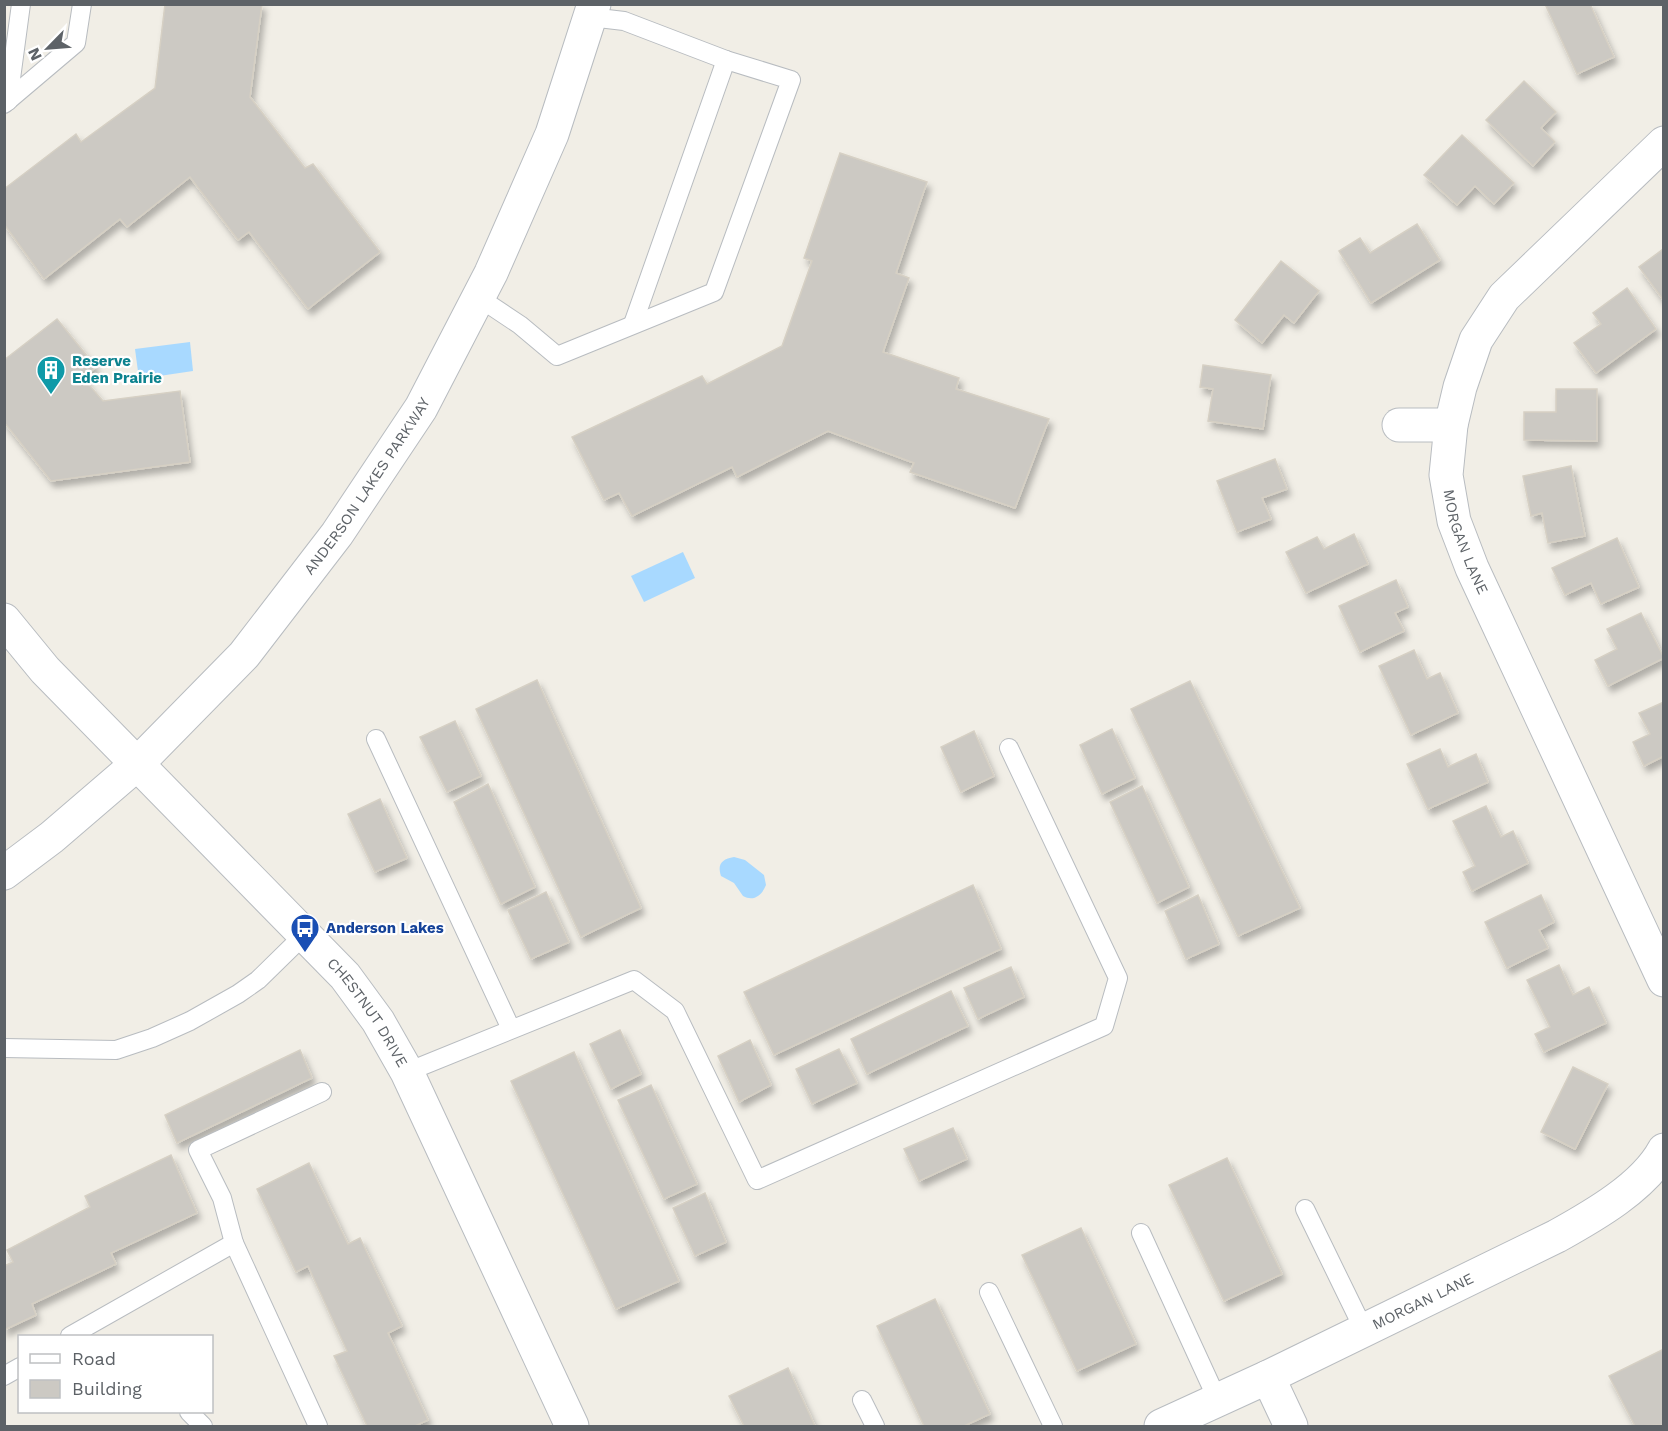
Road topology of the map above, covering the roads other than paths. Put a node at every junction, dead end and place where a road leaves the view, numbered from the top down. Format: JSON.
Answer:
{"nodes":[{"id":1,"x":21,"y":4,"type":"edge"},
{"id":2,"x":82,"y":4,"type":"edge"},
{"id":3,"x":592,"y":11,"type":"edge"},
{"id":4,"x":726,"y":60,"type":"junction"},
{"id":5,"x":6,"y":103,"type":"edge"},
{"id":6,"x":1664,"y":143,"type":"edge"},
{"id":7,"x":478,"y":297,"type":"junction"},
{"id":8,"x":633,"y":324,"type":"junction"},
{"id":9,"x":1399,"y":425,"type":"dead end"},
{"id":10,"x":1450,"y":425,"type":"junction"},
{"id":11,"x":4,"y":620,"type":"edge"},
{"id":12,"x":375,"y":739,"type":"dead end"},
{"id":13,"x":1008,"y":748,"type":"dead end"},
{"id":14,"x":137,"y":764,"type":"junction"},
{"id":15,"x":4,"y":873,"type":"edge"},
{"id":16,"x":305,"y":934,"type":"junction"},
{"id":17,"x":1664,"y":980,"type":"edge"},
{"id":18,"x":511,"y":1029,"type":"junction"},
{"id":19,"x":4,"y":1048,"type":"edge"},
{"id":20,"x":407,"y":1072,"type":"junction"},
{"id":21,"x":322,"y":1092,"type":"dead end"},
{"id":22,"x":1661,"y":1160,"type":"edge"},
{"id":23,"x":1305,"y":1209,"type":"dead end"},
{"id":24,"x":1141,"y":1233,"type":"dead end"},
{"id":25,"x":234,"y":1243,"type":"junction"},
{"id":26,"x":989,"y":1292,"type":"dead end"},
{"id":27,"x":1364,"y":1330,"type":"junction"},
{"id":28,"x":72,"y":1335,"type":"edge"},
{"id":29,"x":18,"y":1368,"type":"edge"},
{"id":30,"x":4,"y":1376,"type":"edge"},
{"id":31,"x":1268,"y":1377,"type":"junction"},
{"id":32,"x":862,"y":1400,"type":"dead end"},
{"id":33,"x":1218,"y":1401,"type":"junction"},
{"id":34,"x":190,"y":1413,"type":"edge"},
{"id":35,"x":203,"y":1426,"type":"edge"},
{"id":36,"x":318,"y":1426,"type":"edge"},
{"id":37,"x":572,"y":1426,"type":"edge"},
{"id":38,"x":875,"y":1426,"type":"edge"},
{"id":39,"x":1053,"y":1426,"type":"edge"},
{"id":40,"x":1161,"y":1426,"type":"edge"},
{"id":41,"x":1291,"y":1426,"type":"edge"}],
"edges":[{"from":1,"to":5,"type":"lane"},
{"from":2,"to":5,"type":"lane"},
{"from":3,"to":4,"type":"lane"},
{"from":3,"to":7,"type":"street","name":"ANDERSON LAKES PARKWAY"},
{"from":4,"to":8,"type":"lane"},
{"from":4,"to":8,"type":"lane"},
{"from":6,"to":10,"type":"street","name":"MORGAN LANE"},
{"from":7,"to":8,"type":"lane"},
{"from":7,"to":14,"type":"street","name":"ANDERSON LAKES PARKWAY"},
{"from":9,"to":10,"type":"street"},
{"from":10,"to":17,"type":"street","name":"MORGAN LANE"},
{"from":11,"to":14,"type":"street","name":"CHESTNUT DRIVE"},
{"from":12,"to":18,"type":"lane"},
{"from":13,"to":18,"type":"lane"},
{"from":14,"to":15,"type":"street","name":"ANDERSON LAKES PARKWAY"},
{"from":14,"to":16,"type":"street","name":"CHESTNUT DRIVE"},
{"from":16,"to":19,"type":"lane"},
{"from":16,"to":20,"type":"street","name":"CHESTNUT DRIVE"},
{"from":18,"to":20,"type":"lane"},
{"from":20,"to":37,"type":"street","name":"CHESTNUT DRIVE"},
{"from":21,"to":25,"type":"lane"},
{"from":22,"to":27,"type":"street","name":"MORGAN LANE"},
{"from":23,"to":27,"type":"lane"},
{"from":24,"to":33,"type":"lane"},
{"from":25,"to":28,"type":"lane"},
{"from":25,"to":36,"type":"lane"},
{"from":26,"to":39,"type":"lane"},
{"from":27,"to":31,"type":"street","name":"MORGAN LANE"},
{"from":29,"to":30,"type":"lane"},
{"from":31,"to":33,"type":"street","name":"MORGAN LANE"},
{"from":31,"to":41,"type":"street"},
{"from":32,"to":38,"type":"lane"},
{"from":33,"to":40,"type":"street","name":"MORGAN LANE"},
{"from":34,"to":35,"type":"lane"}]}
